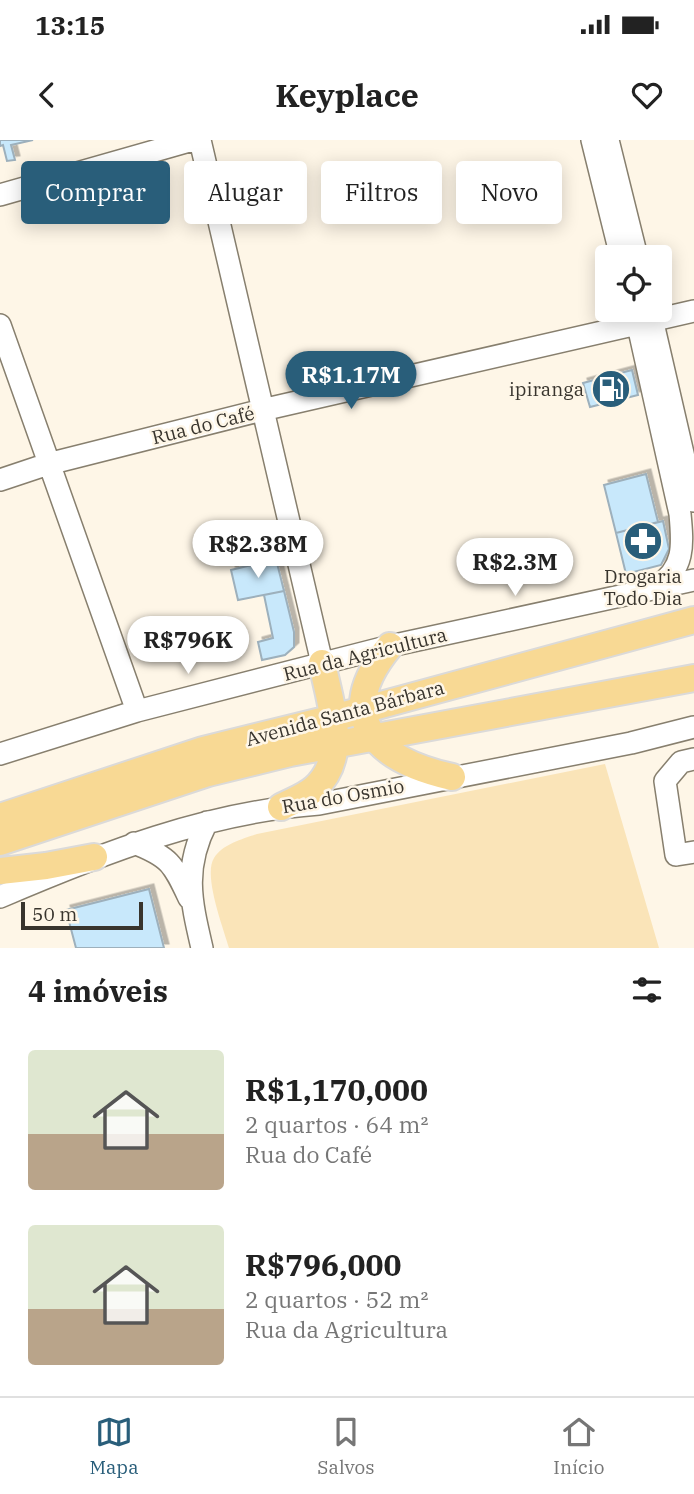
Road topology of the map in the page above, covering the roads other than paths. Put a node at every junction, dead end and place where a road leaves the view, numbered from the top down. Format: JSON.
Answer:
{"nodes":[{"id":1,"x":193,"y":140,"type":"edge"},
{"id":2,"x":200,"y":140,"type":"edge"},
{"id":3,"x":592,"y":140,"type":"edge"},
{"id":4,"x":608,"y":140,"type":"edge"},
{"id":5,"x":0,"y":195,"type":"edge"},
{"id":6,"x":618,"y":245,"type":"edge"},
{"id":7,"x":634,"y":245,"type":"edge"},
{"id":8,"x":694,"y":311,"type":"edge"},
{"id":9,"x":672,"y":313,"type":"edge"},
{"id":10,"x":620,"y":322,"type":"edge"},
{"id":11,"x":645,"y":322,"type":"edge"},
{"id":12,"x":646,"y":322,"type":"edge"},
{"id":13,"x":0,"y":325,"type":"edge"},
{"id":14,"x":262,"y":410,"type":"junction"},
{"id":15,"x":48,"y":464,"type":"junction"},
{"id":16,"x":0,"y":480,"type":"edge"},
{"id":17,"x":694,"y":501,"type":"edge"},
{"id":18,"x":694,"y":580,"type":"edge"},
{"id":19,"x":648,"y":591,"type":"junction"},
{"id":20,"x":694,"y":620,"type":"edge"},
{"id":21,"x":390,"y":646,"type":"junction"},
{"id":22,"x":322,"y":663,"type":"junction"},
{"id":23,"x":694,"y":678,"type":"edge"},
{"id":24,"x":137,"y":710,"type":"junction"},
{"id":25,"x":363,"y":710,"type":"junction"},
{"id":26,"x":333,"y":718,"type":"junction"},
{"id":27,"x":694,"y":727,"type":"edge"},
{"id":28,"x":373,"y":736,"type":"junction"},
{"id":29,"x":335,"y":744,"type":"junction"},
{"id":30,"x":0,"y":754,"type":"edge"},
{"id":31,"x":694,"y":759,"type":"edge"},
{"id":32,"x":452,"y":777,"type":"junction"},
{"id":33,"x":281,"y":807,"type":"junction"},
{"id":34,"x":0,"y":817,"type":"edge"},
{"id":35,"x":206,"y":822,"type":"junction"},
{"id":36,"x":0,"y":842,"type":"edge"},
{"id":37,"x":134,"y":843,"type":"junction"},
{"id":38,"x":694,"y":852,"type":"edge"},
{"id":39,"x":94,"y":857,"type":"junction"},
{"id":40,"x":0,"y":871,"type":"edge"},
{"id":41,"x":0,"y":897,"type":"edge"},
{"id":42,"x":192,"y":903,"type":"junction"},
{"id":43,"x":202,"y":948,"type":"edge"}],
"edges":[{"from":1,"to":5,"type":"street"},
{"from":2,"to":14,"type":"street"},
{"from":3,"to":6,"type":"street"},
{"from":4,"to":7,"type":"street"},
{"from":8,"to":9,"type":"street","name":"Rua do Café"},
{"from":10,"to":14,"type":"street","name":"Rua do Café"},
{"from":11,"to":19,"type":"street"},
{"from":12,"to":17,"type":"street"},
{"from":13,"to":15,"type":"street"},
{"from":14,"to":15,"type":"street","name":"Rua do Café"},
{"from":14,"to":22,"type":"street"},
{"from":15,"to":16,"type":"street","name":"Rua do Café"},
{"from":15,"to":24,"type":"street"},
{"from":18,"to":19,"type":"street","name":"Rua da Agricultura"},
{"from":19,"to":21,"type":"street","name":"Rua da Agricultura"},
{"from":20,"to":25,"type":"main road","name":"Avenida Santa Bárbara"},
{"from":21,"to":22,"type":"street","name":"Rua da Agricultura"},
{"from":21,"to":25,"type":"main road"},
{"from":22,"to":24,"type":"street","name":"Rua da Agricultura"},
{"from":22,"to":26,"type":"main road"},
{"from":23,"to":28,"type":"main road","name":"Avenida Santa Bárbara"},
{"from":24,"to":30,"type":"street","name":"Rua da Agricultura"},
{"from":25,"to":26,"type":"main road","name":"Avenida Santa Bárbara"},
{"from":25,"to":28,"type":"main road"},
{"from":26,"to":29,"type":"main road"},
{"from":26,"to":34,"type":"main road","name":"Avenida Santa Bárbara"},
{"from":27,"to":32,"type":"street","name":"Rua do Osmio"},
{"from":28,"to":29,"type":"main road","name":"Avenida Santa Bárbara"},
{"from":28,"to":32,"type":"main road"},
{"from":29,"to":33,"type":"main road"},
{"from":29,"to":36,"type":"main road","name":"Avenida Santa Bárbara"},
{"from":31,"to":38,"type":"street"},
{"from":32,"to":33,"type":"street","name":"Rua do Osmio"},
{"from":33,"to":35,"type":"street","name":"Rua do Osmio"},
{"from":35,"to":37,"type":"street","name":"Rua do Osmio"},
{"from":35,"to":42,"type":"street"},
{"from":37,"to":39,"type":"street","name":"Rua do Osmio"},
{"from":37,"to":42,"type":"street"},
{"from":39,"to":40,"type":"main road"},
{"from":39,"to":41,"type":"street","name":"Rua do Osmio"},
{"from":42,"to":43,"type":"street"}]}
